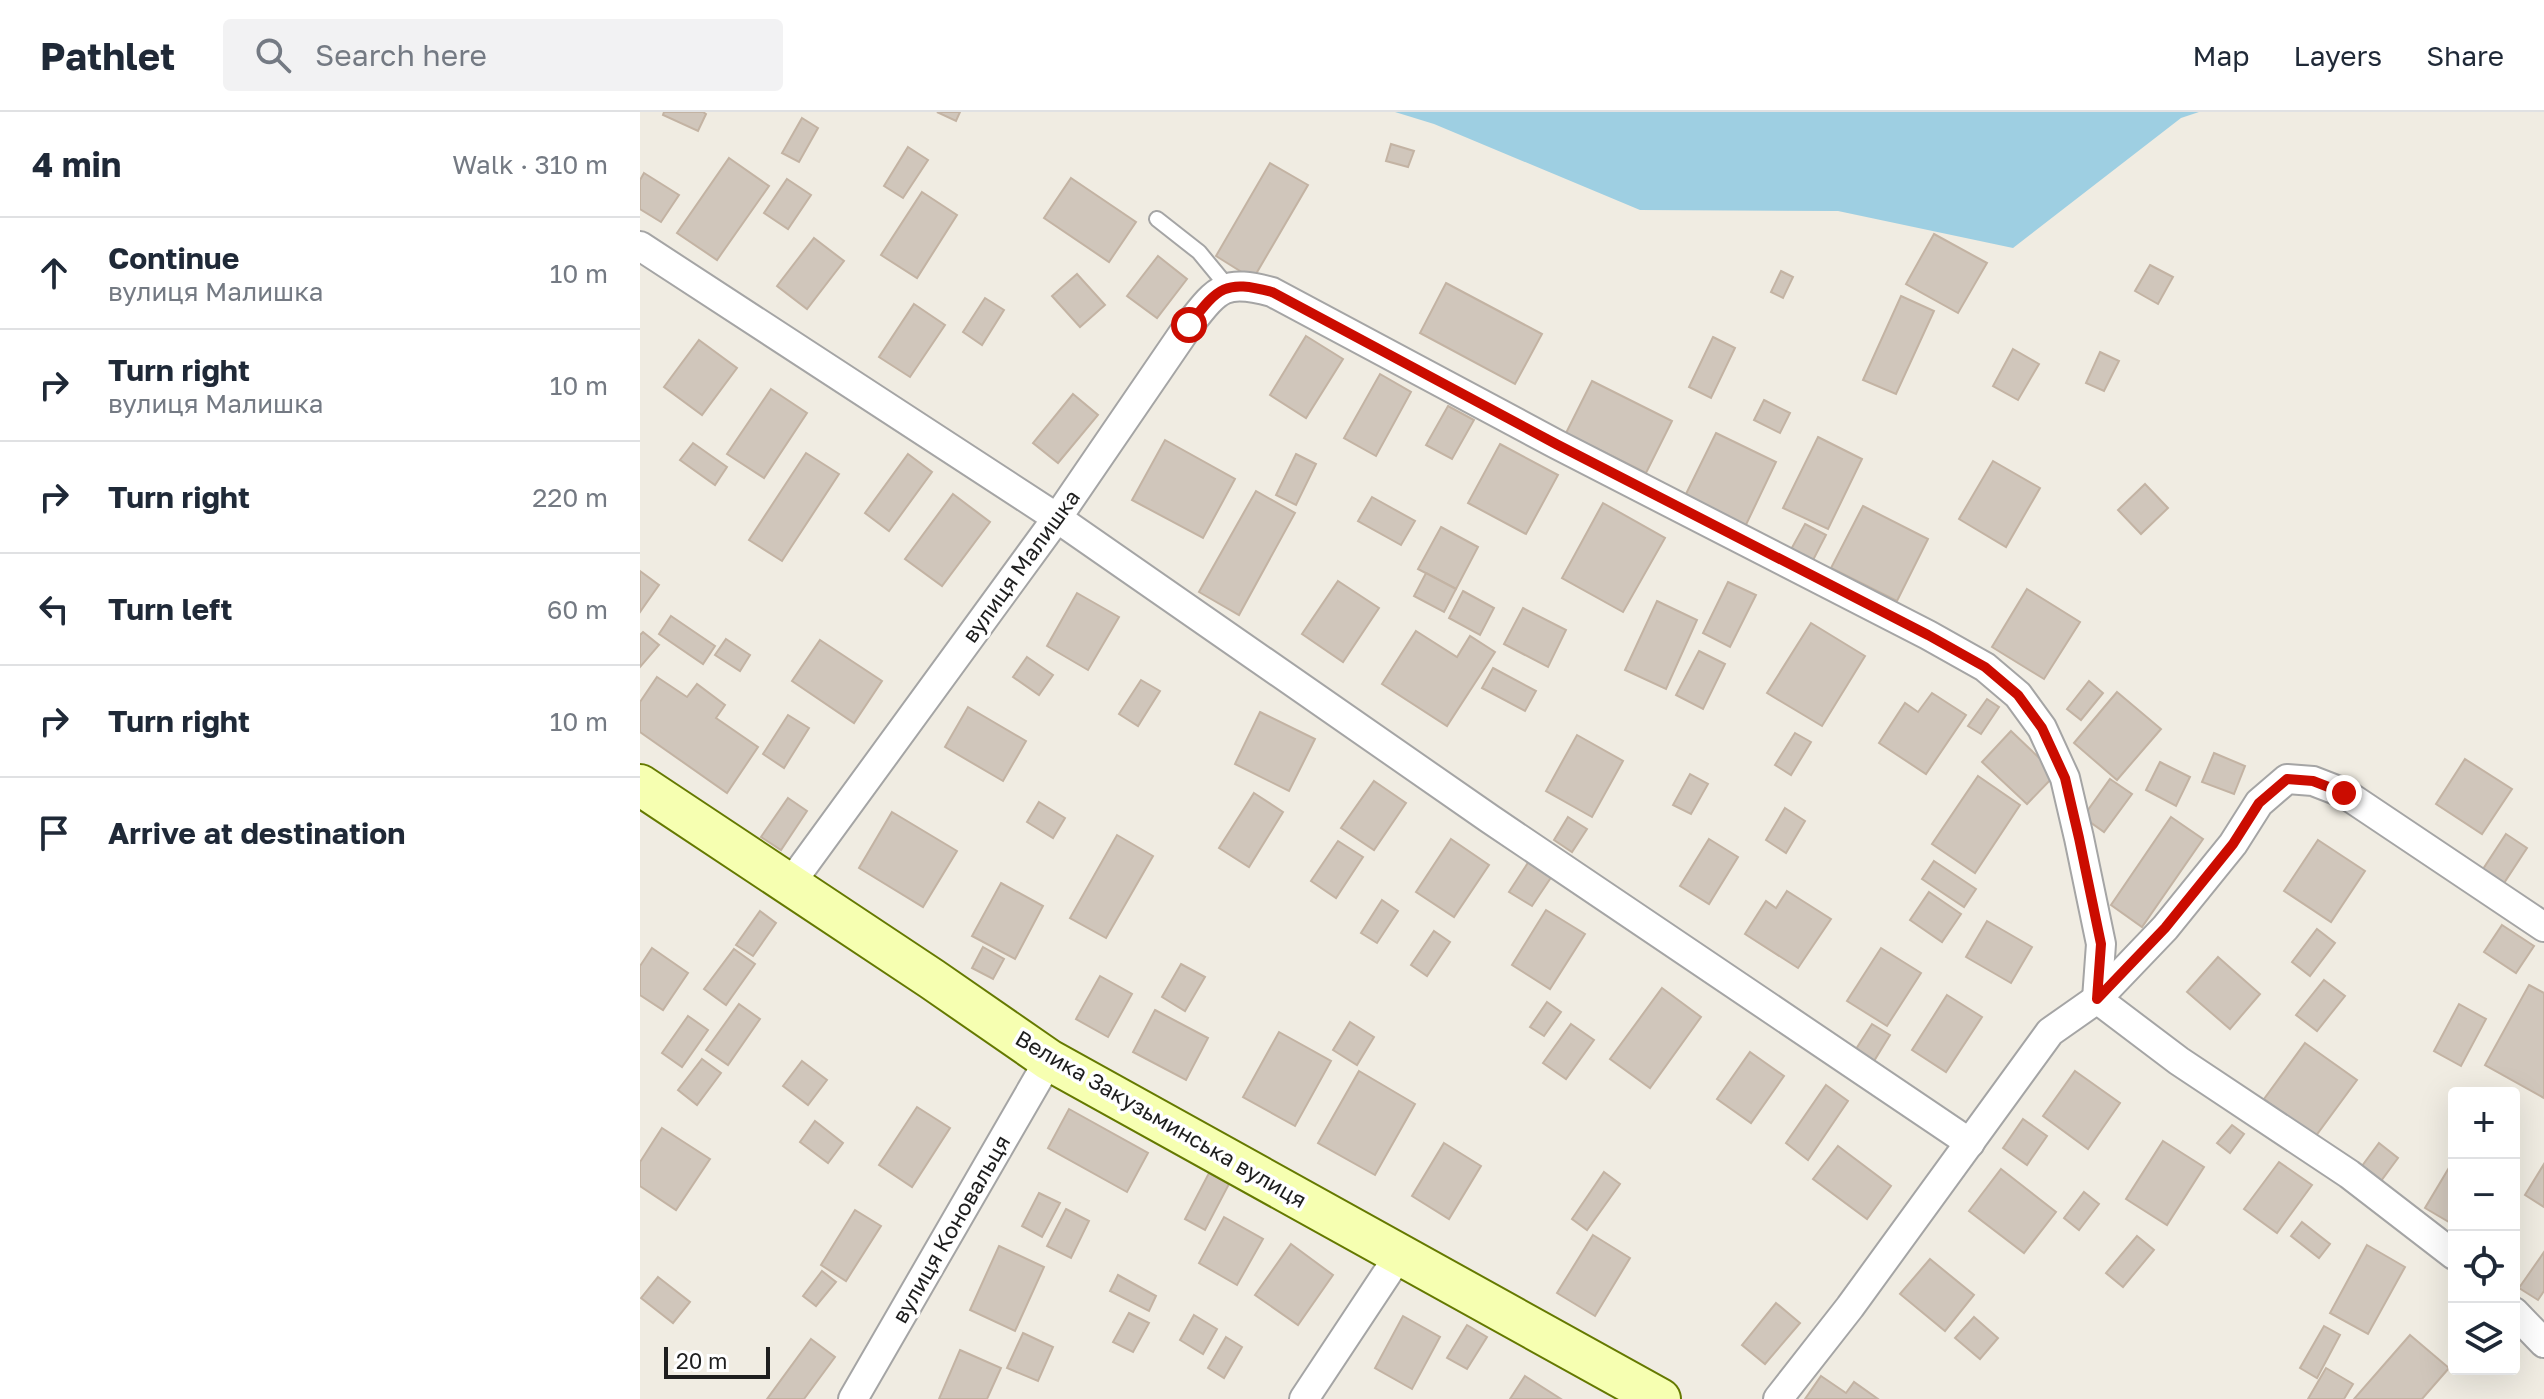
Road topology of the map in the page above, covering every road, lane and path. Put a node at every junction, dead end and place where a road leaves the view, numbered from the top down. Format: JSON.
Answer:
{"nodes":[{"id":1,"x":1157,"y":219,"type":"dead end"},
{"id":2,"x":640,"y":246,"type":"edge"},
{"id":3,"x":1227,"y":286,"type":"junction"},
{"id":4,"x":1057,"y":518,"type":"junction"},
{"id":5,"x":640,"y":785,"type":"edge"},
{"id":6,"x":790,"y":884,"type":"junction"},
{"id":7,"x":2544,"y":927,"type":"edge"},
{"id":8,"x":2097,"y":999,"type":"junction"},
{"id":9,"x":1049,"y":1060,"type":"junction"},
{"id":10,"x":1970,"y":1143,"type":"junction"},
{"id":11,"x":2448,"y":1250,"type":"edge"},
{"id":12,"x":1400,"y":1254,"type":"junction"},
{"id":13,"x":2520,"y":1318,"type":"edge"},
{"id":14,"x":2544,"y":1343,"type":"edge"},
{"id":15,"x":853,"y":1399,"type":"edge"},
{"id":16,"x":1304,"y":1399,"type":"edge"},
{"id":17,"x":1660,"y":1399,"type":"edge"},
{"id":18,"x":1778,"y":1399,"type":"edge"}],
"edges":[{"from":1,"to":3,"type":"lane"},
{"from":2,"to":4,"type":"street"},
{"from":3,"to":4,"type":"street","name":"вулиця Малишка"},
{"from":3,"to":8,"type":"street"},
{"from":4,"to":6,"type":"street","name":"вулиця Малишка"},
{"from":4,"to":10,"type":"street"},
{"from":5,"to":6,"type":"street","name":"Велика Закузьминська вулиця"},
{"from":6,"to":9,"type":"street","name":"Велика Закузьминська вулиця"},
{"from":7,"to":8,"type":"street"},
{"from":8,"to":10,"type":"street"},
{"from":8,"to":11,"type":"street"},
{"from":9,"to":12,"type":"street","name":"Велика Закузьминська вулиця"},
{"from":9,"to":15,"type":"street","name":"вулиця Коновальця"},
{"from":10,"to":18,"type":"street"},
{"from":12,"to":16,"type":"street"},
{"from":12,"to":17,"type":"street","name":"Велика Закузьминська вулиця"},
{"from":13,"to":14,"type":"street"}]}
